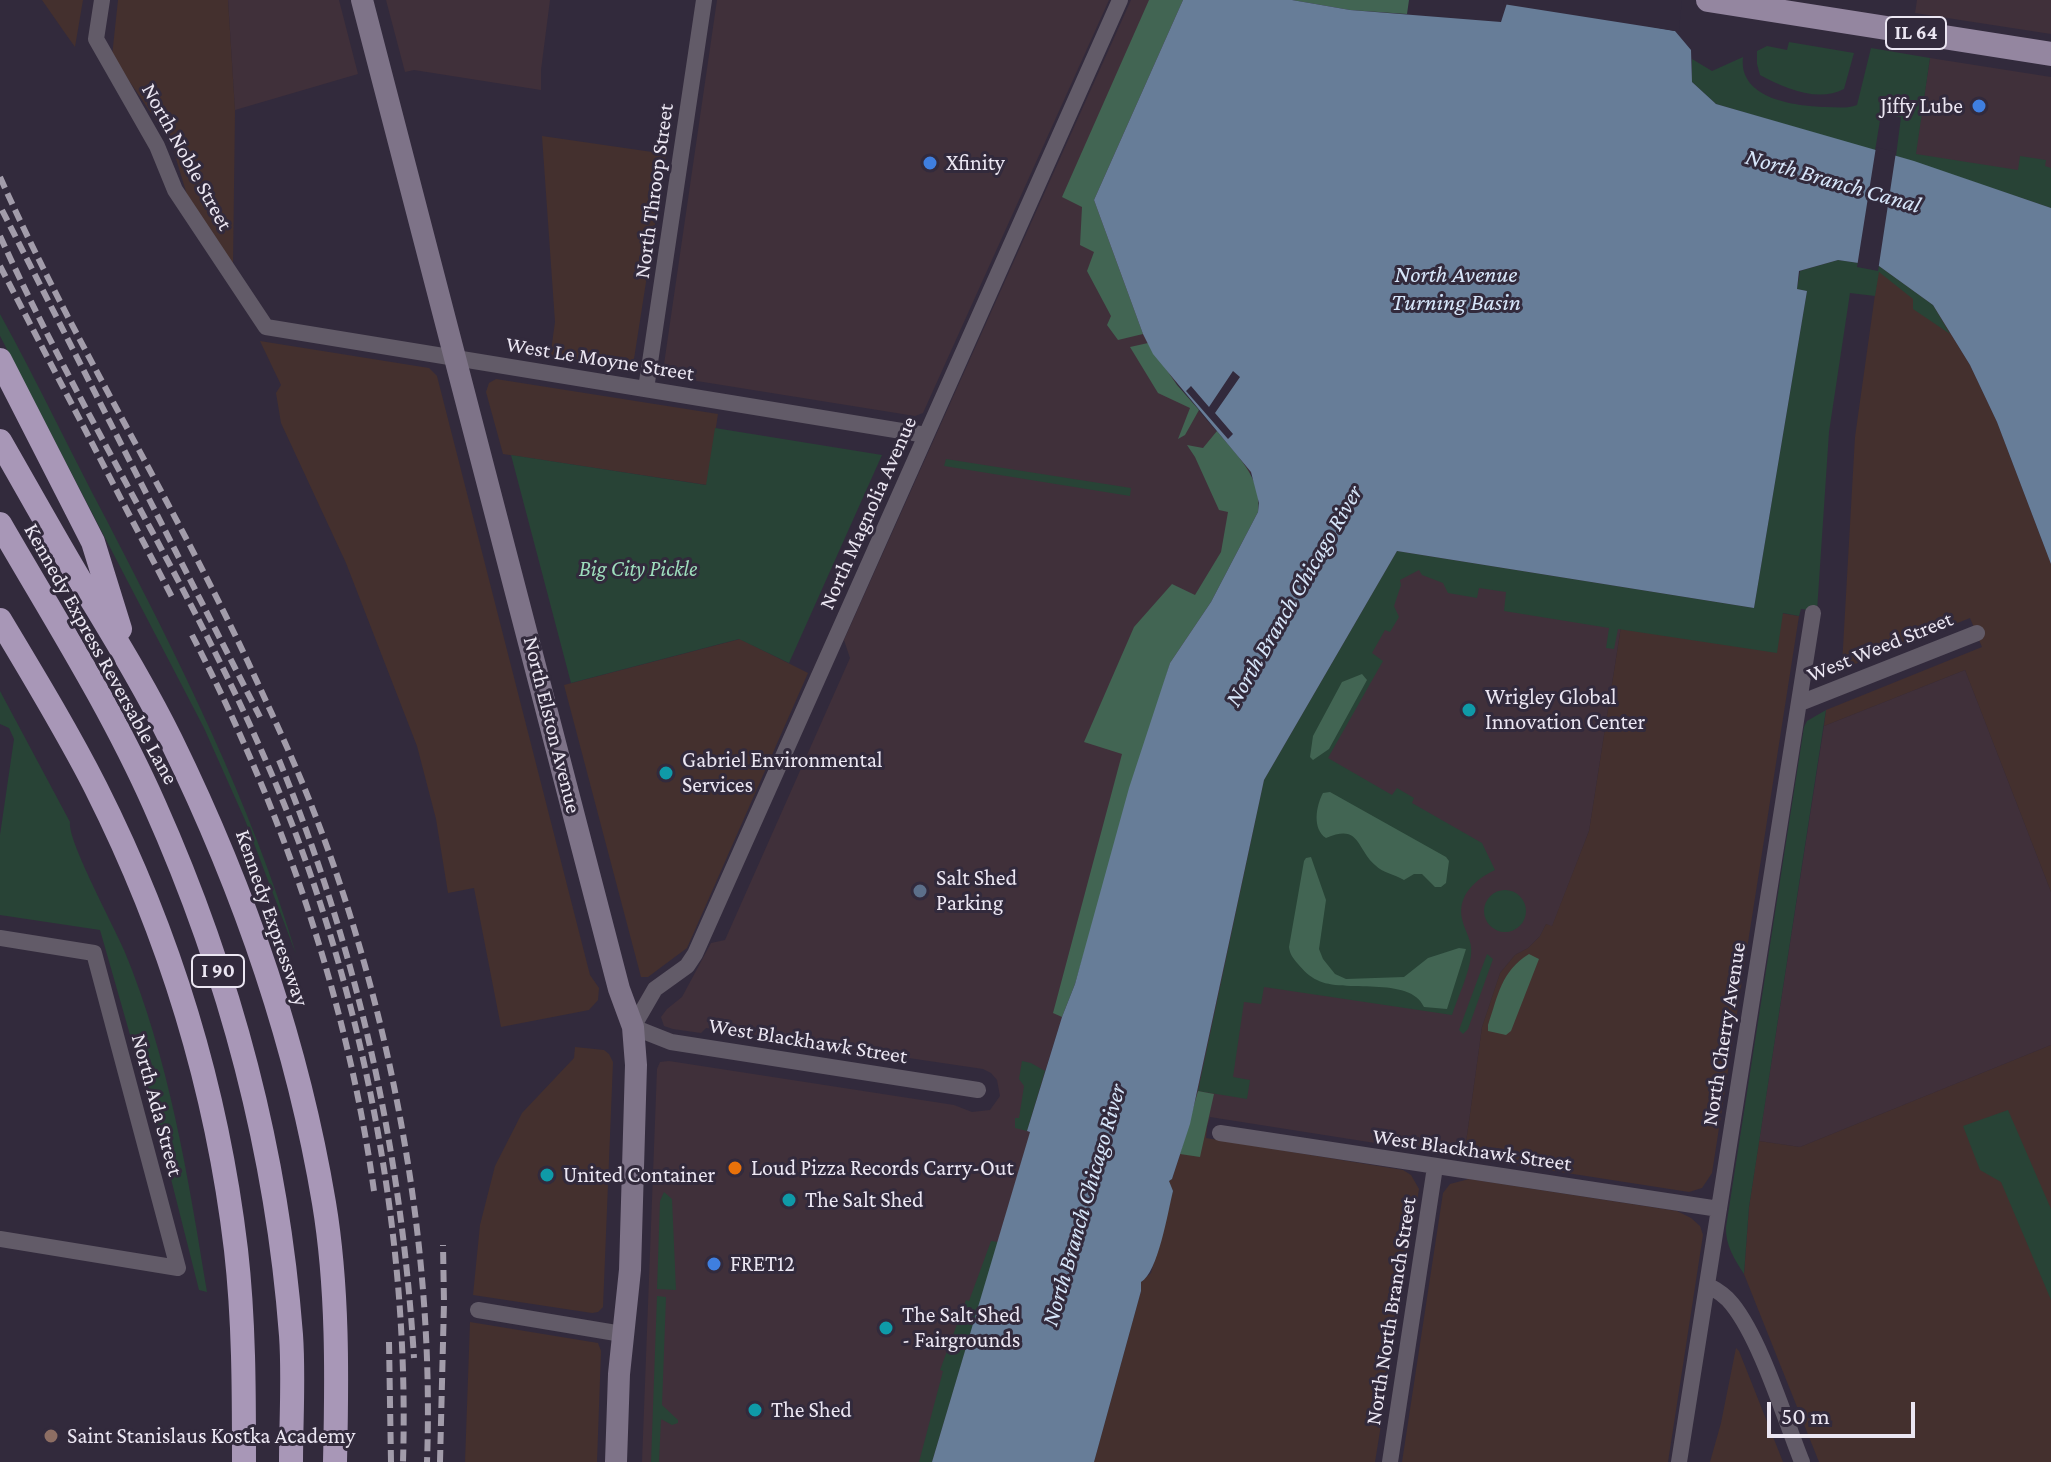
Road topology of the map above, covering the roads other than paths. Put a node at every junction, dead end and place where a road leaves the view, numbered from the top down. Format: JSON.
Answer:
{"nodes":[{"id":1,"x":102,"y":0,"type":"edge"},
{"id":2,"x":362,"y":0,"type":"edge"},
{"id":3,"x":704,"y":0,"type":"edge"},
{"id":4,"x":1120,"y":0,"type":"edge"},
{"id":5,"x":1708,"y":0,"type":"edge"},
{"id":6,"x":2051,"y":54,"type":"edge"},
{"id":7,"x":266,"y":327,"type":"joint"},
{"id":8,"x":454,"y":358,"type":"junction"},
{"id":9,"x":0,"y":360,"type":"edge"},
{"id":10,"x":646,"y":389,"type":"junction"},
{"id":11,"x":926,"y":435,"type":"junction"},
{"id":12,"x":0,"y":441,"type":"edge"},
{"id":13,"x":0,"y":524,"type":"edge"},
{"id":14,"x":1813,"y":613,"type":"dead end"},
{"id":15,"x":0,"y":620,"type":"edge"},
{"id":16,"x":1977,"y":633,"type":"dead end"},
{"id":17,"x":131,"y":665,"type":"junction"},
{"id":18,"x":1800,"y":703,"type":"junction"},
{"id":19,"x":0,"y":938,"type":"edge"},
{"id":20,"x":633,"y":1027,"type":"junction"},
{"id":21,"x":978,"y":1090,"type":"dead end"},
{"id":22,"x":1220,"y":1133,"type":"dead end"},
{"id":23,"x":1435,"y":1167,"type":"junction"},
{"id":24,"x":1719,"y":1209,"type":"junction"},
{"id":25,"x":0,"y":1239,"type":"edge"},
{"id":26,"x":1707,"y":1285,"type":"junction"},
{"id":27,"x":478,"y":1310,"type":"dead end"},
{"id":28,"x":622,"y":1334,"type":"junction"},
{"id":29,"x":244,"y":1462,"type":"edge"},
{"id":30,"x":291,"y":1462,"type":"edge"},
{"id":31,"x":335,"y":1462,"type":"edge"},
{"id":32,"x":616,"y":1462,"type":"edge"},
{"id":33,"x":1390,"y":1462,"type":"edge"},
{"id":34,"x":1679,"y":1462,"type":"edge"},
{"id":35,"x":1802,"y":1462,"type":"edge"}],
"edges":[{"from":1,"to":7,"type":"street","name":"North Noble Street"},
{"from":2,"to":8,"type":"main road","name":"North Elston Avenue"},
{"from":3,"to":10,"type":"street","name":"North Throop Street"},
{"from":4,"to":11,"type":"street","name":"North Magnolia Avenue"},
{"from":5,"to":6,"type":"main road","number":"IL 64"},
{"from":7,"to":8,"type":"street","name":"West Le Moyne Street"},
{"from":8,"to":10,"type":"street","name":"West Le Moyne Street"},
{"from":8,"to":20,"type":"main road","name":"North Elston Avenue"},
{"from":9,"to":17,"type":"highway"},
{"from":10,"to":11,"type":"street","name":"West Le Moyne Street"},
{"from":11,"to":20,"type":"street","name":"North Magnolia Avenue"},
{"from":12,"to":17,"type":"highway","name":"Kennedy Expressway","number":"I 90"},
{"from":13,"to":30,"type":"highway","name":"Kennedy Express Reversable Lane","number":"I 90"},
{"from":14,"to":18,"type":"street","name":"North Cherry Avenue"},
{"from":15,"to":29,"type":"highway","number":"I 90"},
{"from":16,"to":18,"type":"street","name":"West Weed Street"},
{"from":17,"to":31,"type":"highway","name":"Kennedy Expressway","number":"I 90"},
{"from":18,"to":24,"type":"street","name":"North Cherry Avenue"},
{"from":19,"to":25,"type":"street","name":"North Ada Street"},
{"from":20,"to":21,"type":"street","name":"West Blackhawk Street"},
{"from":20,"to":28,"type":"main road","name":"North Elston Avenue"},
{"from":22,"to":23,"type":"street","name":"West Blackhawk Street"},
{"from":23,"to":24,"type":"street","name":"West Blackhawk Street"},
{"from":23,"to":33,"type":"street","name":"North North Branch Street"},
{"from":24,"to":26,"type":"street","name":"North Cherry Avenue"},
{"from":26,"to":34,"type":"street","name":"North Cherry Avenue"},
{"from":26,"to":35,"type":"street"},
{"from":27,"to":28,"type":"street"},
{"from":28,"to":32,"type":"main road","name":"North Elston Avenue"}]}
